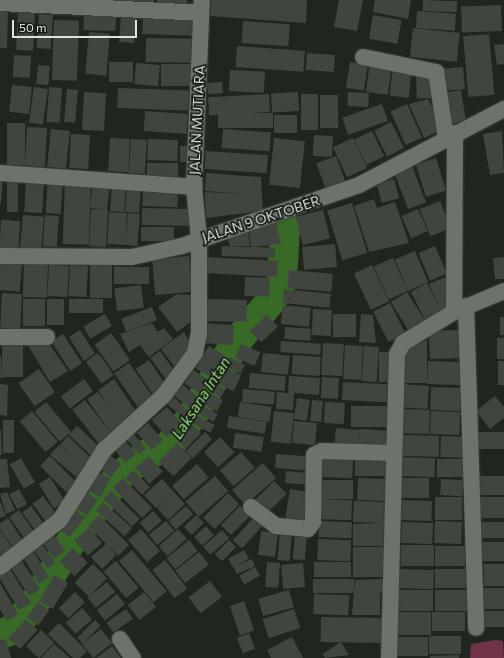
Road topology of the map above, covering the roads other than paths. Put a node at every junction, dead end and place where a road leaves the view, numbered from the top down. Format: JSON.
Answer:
{"nodes":[{"id":1,"x":36,"y":2,"type":"edge"},
{"id":2,"x":0,"y":3,"type":"edge"},
{"id":3,"x":202,"y":6,"type":"edge"},
{"id":4,"x":363,"y":57,"type":"dead end"},
{"id":5,"x":504,"y":109,"type":"edge"},
{"id":6,"x":451,"y":136,"type":"junction"},
{"id":7,"x":0,"y":173,"type":"edge"},
{"id":8,"x":194,"y":187,"type":"junction"},
{"id":9,"x":199,"y":240,"type":"junction"},
{"id":10,"x":0,"y":256,"type":"edge"},
{"id":11,"x":504,"y":291,"type":"edge"},
{"id":12,"x":460,"y":309,"type":"junction"},
{"id":13,"x":0,"y":337,"type":"edge"},
{"id":14,"x":47,"y":337,"type":"dead end"},
{"id":15,"x":393,"y":453,"type":"junction"},
{"id":16,"x":251,"y":507,"type":"dead end"},
{"id":17,"x":0,"y":567,"type":"edge"},
{"id":18,"x":476,"y":628,"type":"dead end"},
{"id":19,"x":120,"y":639,"type":"dead end"},
{"id":20,"x":133,"y":658,"type":"edge"},
{"id":21,"x":389,"y":658,"type":"edge"}],
"edges":[{"from":1,"to":2,"type":"street"},
{"from":1,"to":3,"type":"street"},
{"from":3,"to":8,"type":"street","name":"JALAN MUTIARA"},
{"from":4,"to":6,"type":"street"},
{"from":5,"to":6,"type":"street","name":"JALAN 9 OKTOBER"},
{"from":6,"to":9,"type":"street","name":"JALAN 9 OKTOBER"},
{"from":6,"to":12,"type":"street"},
{"from":7,"to":8,"type":"street"},
{"from":8,"to":9,"type":"street","name":"JALAN MUTIARA"},
{"from":9,"to":10,"type":"street","name":"JALAN 9 OKTOBER"},
{"from":9,"to":17,"type":"street","name":"JALAN MUTIARA"},
{"from":11,"to":12,"type":"street"},
{"from":12,"to":15,"type":"street"},
{"from":12,"to":18,"type":"street"},
{"from":13,"to":14,"type":"street"},
{"from":15,"to":16,"type":"street"},
{"from":15,"to":21,"type":"street"},
{"from":19,"to":20,"type":"street"}]}
